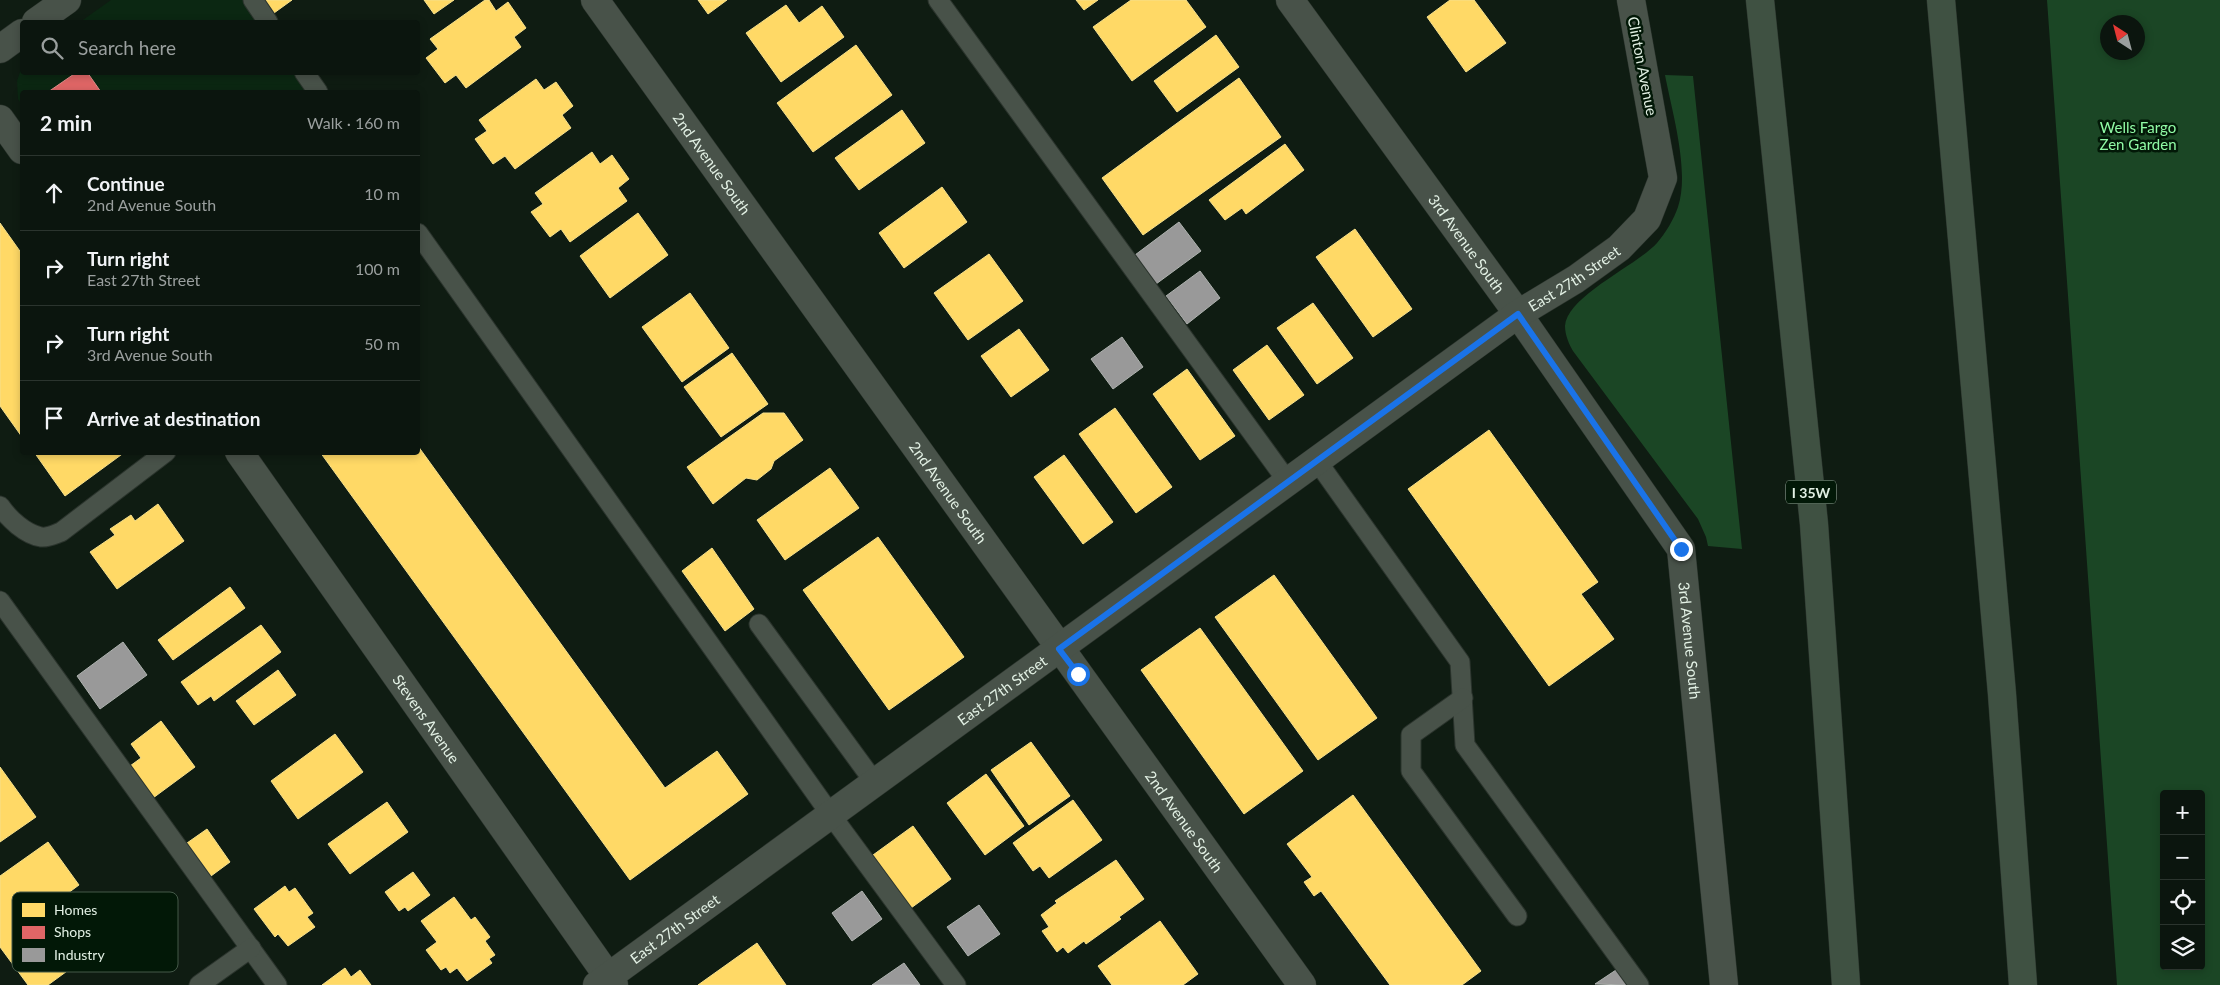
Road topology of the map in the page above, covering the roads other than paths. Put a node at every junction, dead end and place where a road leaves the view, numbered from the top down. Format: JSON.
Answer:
{"nodes":[{"id":1,"x":67,"y":0,"type":"edge"},
{"id":2,"x":252,"y":0,"type":"edge"},
{"id":3,"x":595,"y":0,"type":"edge"},
{"id":4,"x":938,"y":0,"type":"edge"},
{"id":5,"x":1290,"y":0,"type":"edge"},
{"id":6,"x":1631,"y":0,"type":"edge"},
{"id":7,"x":1760,"y":0,"type":"edge"},
{"id":8,"x":1941,"y":0,"type":"edge"},
{"id":9,"x":39,"y":20,"type":"edge"},
{"id":10,"x":267,"y":20,"type":"edge"},
{"id":11,"x":20,"y":34,"type":"edge"},
{"id":12,"x":0,"y":49,"type":"edge"},
{"id":13,"x":306,"y":75,"type":"edge"},
{"id":14,"x":317,"y":90,"type":"edge"},
{"id":15,"x":0,"y":118,"type":"edge"},
{"id":16,"x":1656,"y":131,"type":"joint"},
{"id":17,"x":20,"y":147,"type":"edge"},
{"id":18,"x":420,"y":236,"type":"edge"},
{"id":19,"x":1518,"y":314,"type":"junction"},
{"id":20,"x":162,"y":455,"type":"edge"},
{"id":21,"x":241,"y":455,"type":"edge"},
{"id":22,"x":1317,"y":461,"type":"junction"},
{"id":23,"x":1288,"y":482,"type":"junction"},
{"id":24,"x":0,"y":506,"type":"edge"},
{"id":25,"x":0,"y":601,"type":"edge"},
{"id":26,"x":759,"y":624,"type":"dead end"},
{"id":27,"x":1059,"y":649,"type":"junction"},
{"id":28,"x":1463,"y":698,"type":"junction"},
{"id":29,"x":875,"y":783,"type":"junction"},
{"id":30,"x":831,"y":815,"type":"junction"},
{"id":31,"x":1517,"y":916,"type":"dead end"},
{"id":32,"x":251,"y":948,"type":"junction"},
{"id":33,"x":607,"y":982,"type":"edge"},
{"id":34,"x":200,"y":985,"type":"edge"},
{"id":35,"x":277,"y":985,"type":"edge"},
{"id":36,"x":956,"y":985,"type":"edge"},
{"id":37,"x":1302,"y":985,"type":"edge"},
{"id":38,"x":1639,"y":985,"type":"edge"},
{"id":39,"x":1724,"y":985,"type":"edge"},
{"id":40,"x":1846,"y":985,"type":"edge"},
{"id":41,"x":2023,"y":985,"type":"edge"}],
"edges":[{"from":1,"to":9,"type":"street"},
{"from":2,"to":10,"type":"lane"},
{"from":3,"to":27,"type":"street","name":"2nd Avenue South"},
{"from":4,"to":23,"type":"lane"},
{"from":5,"to":19,"type":"street","name":"3rd Avenue South"},
{"from":6,"to":16,"type":"street","name":"Clinton Avenue"},
{"from":7,"to":40,"type":"highway","number":"I 35W"},
{"from":8,"to":41,"type":"highway"},
{"from":11,"to":12,"type":"street"},
{"from":13,"to":14,"type":"lane"},
{"from":15,"to":17,"type":"street"},
{"from":16,"to":19,"type":"street","name":"East 27th Street"},
{"from":18,"to":30,"type":"lane"},
{"from":19,"to":22,"type":"street","name":"East 27th Street"},
{"from":19,"to":39,"type":"street","name":"3rd Avenue South"},
{"from":20,"to":24,"type":"lane"},
{"from":21,"to":33,"type":"street","name":"Stevens Avenue"},
{"from":22,"to":23,"type":"street","name":"East 27th Street"},
{"from":22,"to":28,"type":"lane"},
{"from":23,"to":27,"type":"street","name":"East 27th Street"},
{"from":25,"to":32,"type":"lane"},
{"from":26,"to":29,"type":"lane"},
{"from":27,"to":29,"type":"street","name":"East 27th Street"},
{"from":27,"to":37,"type":"street","name":"2nd Avenue South"},
{"from":28,"to":31,"type":"lane"},
{"from":28,"to":38,"type":"lane"},
{"from":29,"to":30,"type":"street","name":"East 27th Street"},
{"from":30,"to":33,"type":"street","name":"East 27th Street"},
{"from":30,"to":36,"type":"lane"},
{"from":32,"to":34,"type":"lane"},
{"from":32,"to":35,"type":"lane"}]}
